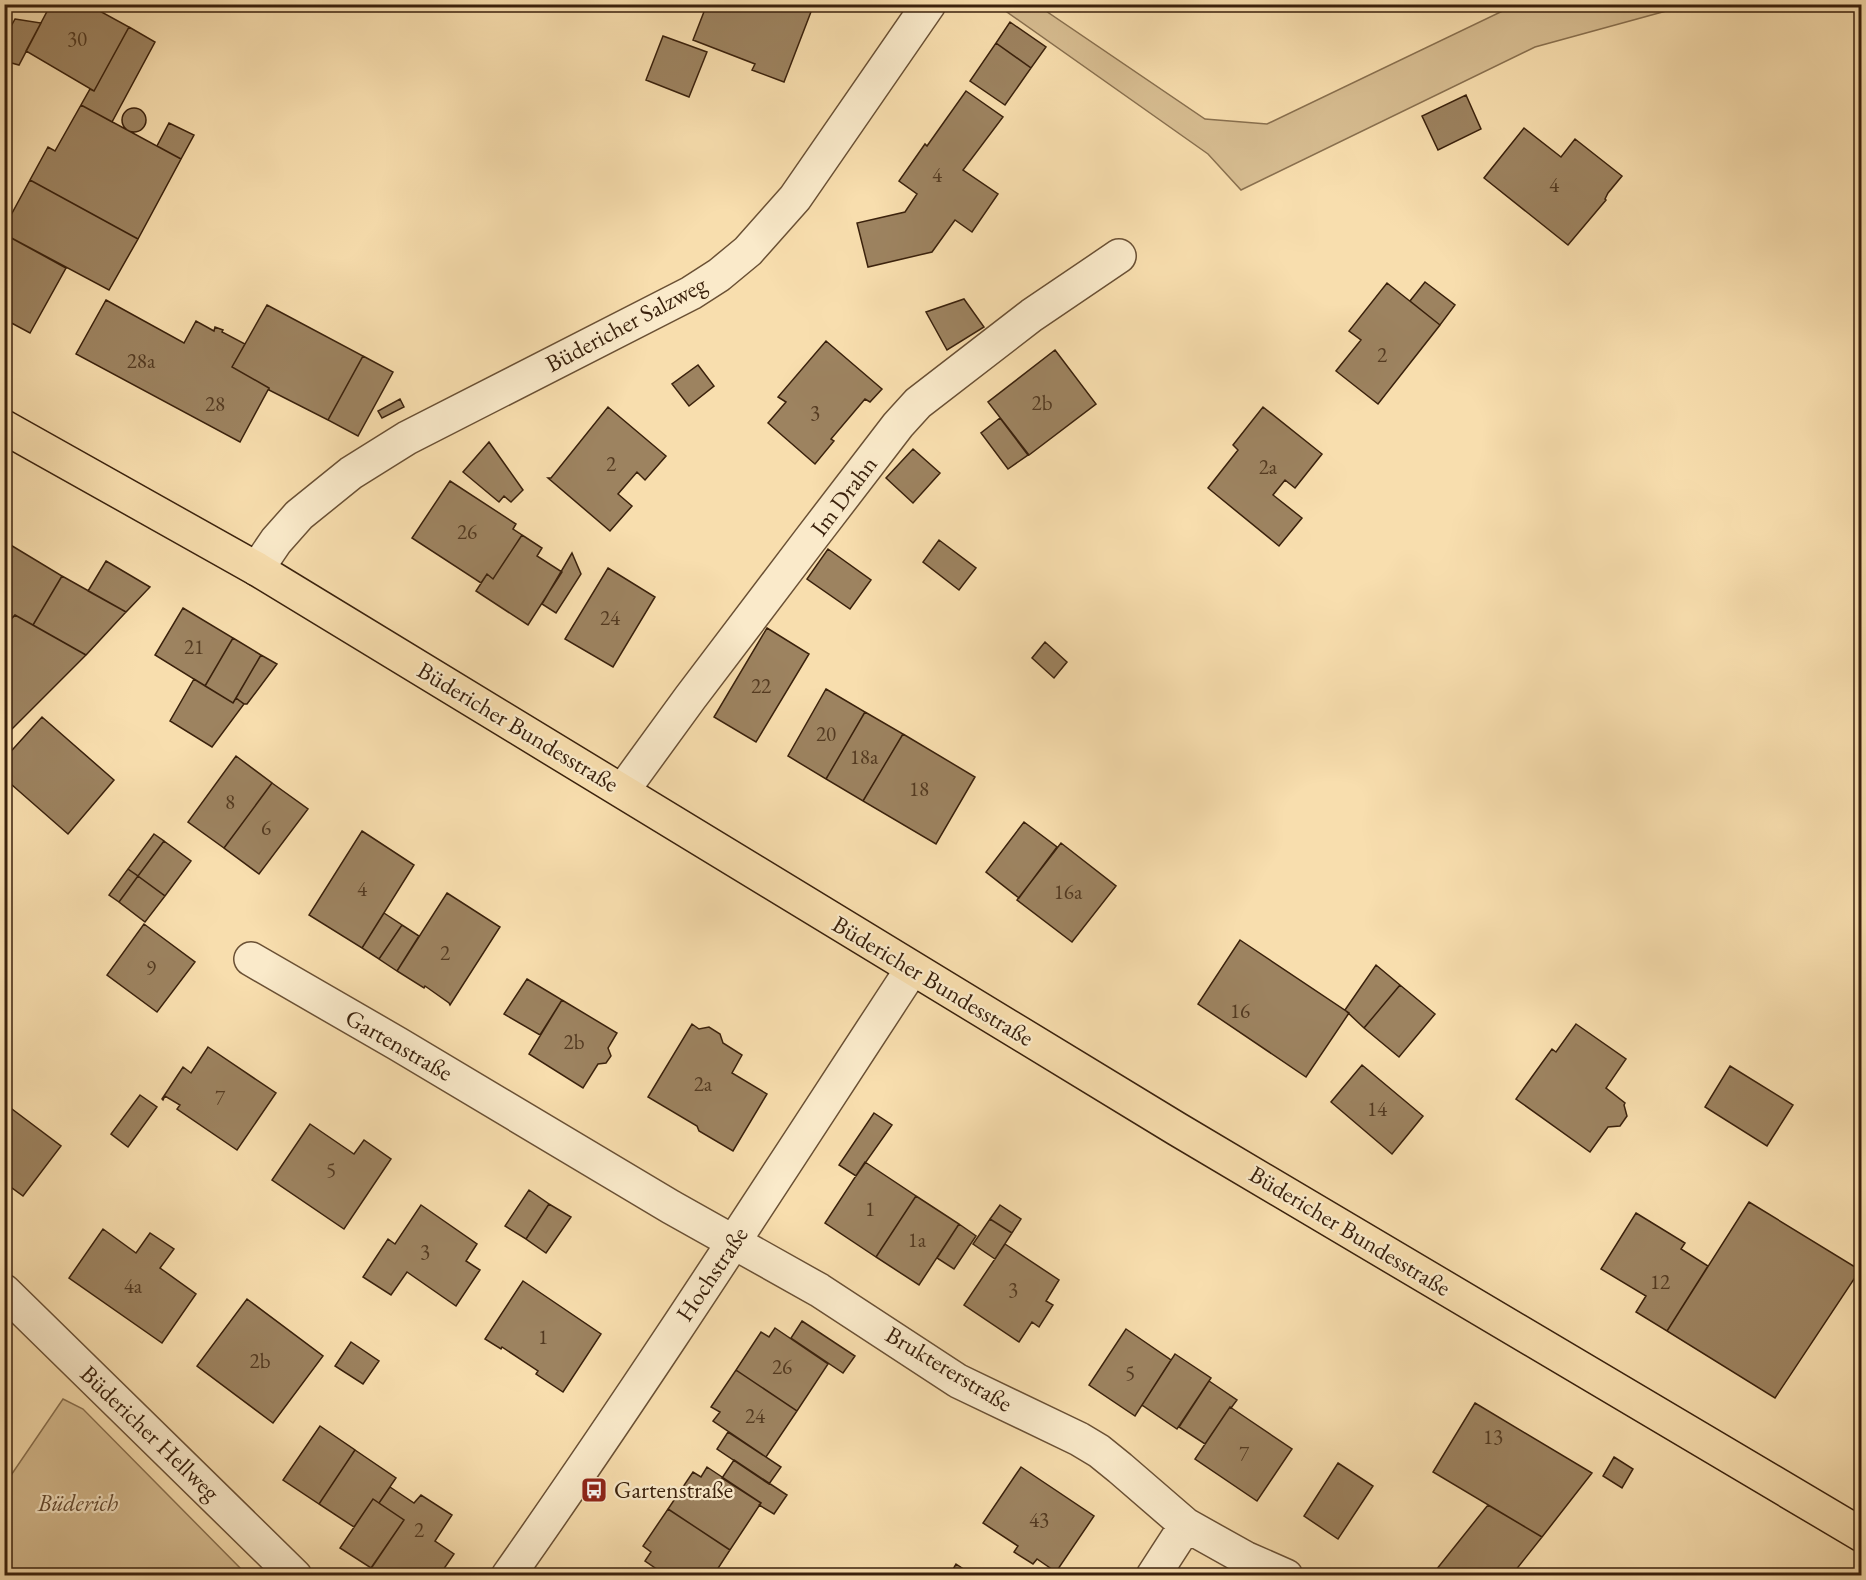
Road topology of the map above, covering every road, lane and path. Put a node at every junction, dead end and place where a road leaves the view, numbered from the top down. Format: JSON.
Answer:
{"nodes":[{"id":1,"x":929,"y":4,"type":"edge"},
{"id":2,"x":1119,"y":256,"type":"dead end"},
{"id":3,"x":4,"y":427,"type":"edge"},
{"id":4,"x":256,"y":569,"type":"junction"},
{"id":5,"x":624,"y":790,"type":"junction"},
{"id":6,"x":251,"y":959,"type":"dead end"},
{"id":7,"x":912,"y":969,"type":"junction"},
{"id":8,"x":734,"y":1242,"type":"junction"},
{"id":9,"x":4,"y":1291,"type":"edge"},
{"id":10,"x":1186,"y":1525,"type":"junction"},
{"id":11,"x":1862,"y":1535,"type":"edge"},
{"id":12,"x":295,"y":1575,"type":"edge"},
{"id":13,"x":508,"y":1575,"type":"edge"},
{"id":14,"x":1153,"y":1575,"type":"edge"},
{"id":15,"x":1286,"y":1575,"type":"edge"}],
"edges":[{"from":1,"to":4,"type":"street","name":"Büdericher Salzweg"},
{"from":2,"to":5,"type":"street","name":"Im Drahn"},
{"from":3,"to":4,"type":"main road","name":"Büdericher Bundesstraße"},
{"from":4,"to":5,"type":"main road","name":"Büdericher Bundesstraße"},
{"from":5,"to":7,"type":"main road","name":"Büdericher Bundesstraße"},
{"from":6,"to":8,"type":"street","name":"Gartenstraße"},
{"from":7,"to":8,"type":"street","name":"Hochstraße"},
{"from":7,"to":11,"type":"main road","name":"Büdericher Bundesstraße"},
{"from":8,"to":10,"type":"street","name":"Bruktererstraße"},
{"from":8,"to":13,"type":"street","name":"Hochstraße"},
{"from":9,"to":12,"type":"street","name":"Büdericher Hellweg"},
{"from":10,"to":14,"type":"street"},
{"from":10,"to":15,"type":"street","name":"Bruktererstraße"}]}
